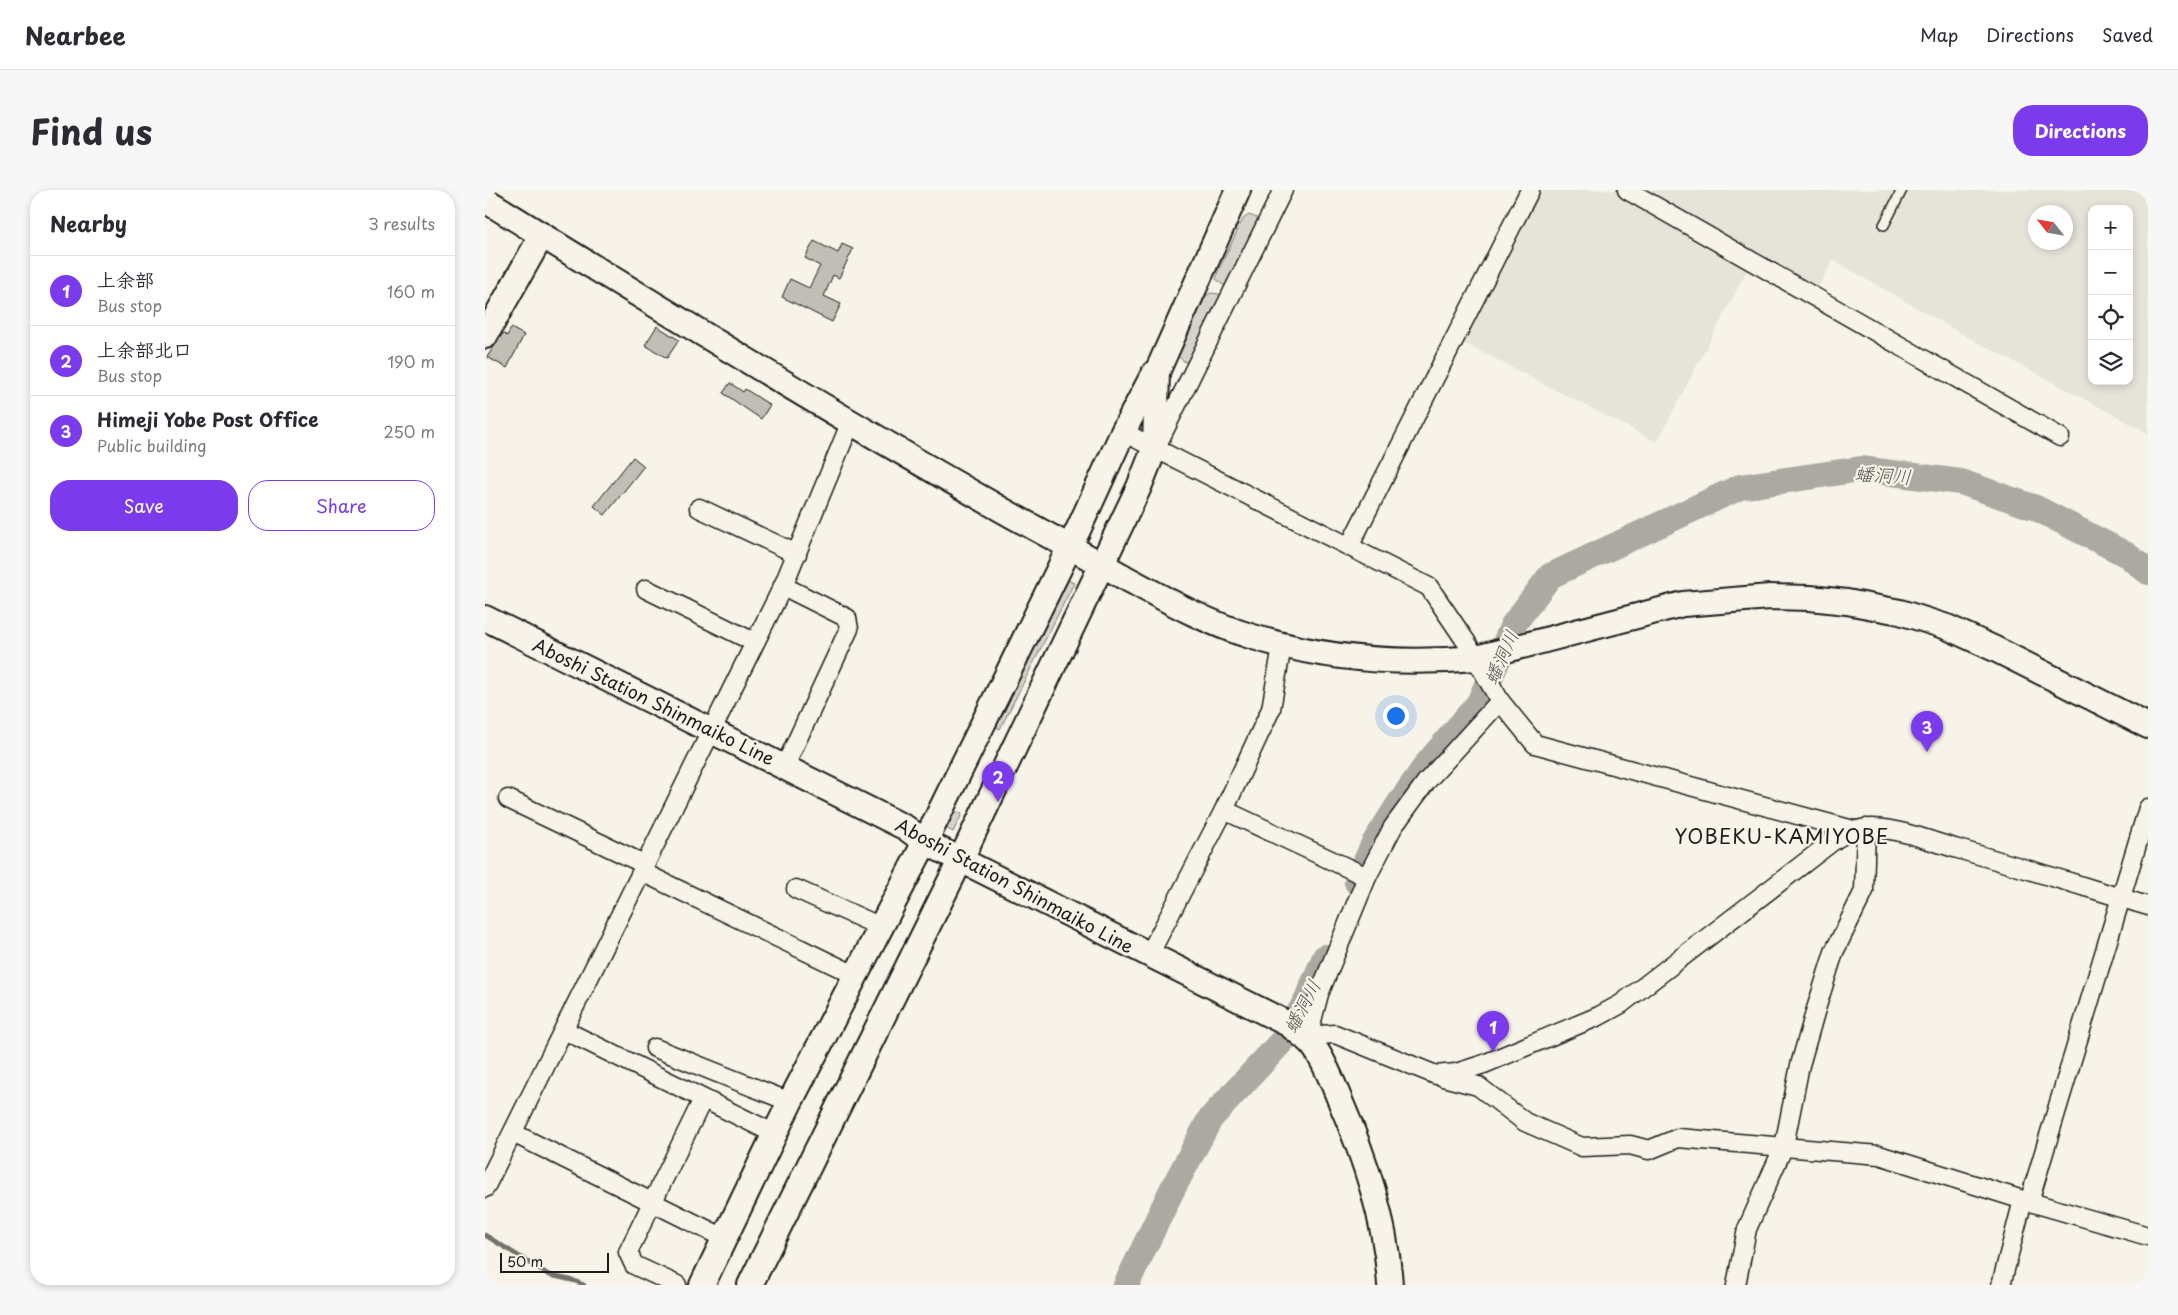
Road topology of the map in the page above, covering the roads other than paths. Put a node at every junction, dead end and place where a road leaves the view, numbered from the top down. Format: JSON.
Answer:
{"nodes":[{"id":1,"x":1238,"y":190,"type":"edge"},
{"id":2,"x":1283,"y":190,"type":"edge"},
{"id":3,"x":1530,"y":190,"type":"edge"},
{"id":4,"x":1627,"y":190,"type":"edge"},
{"id":5,"x":1902,"y":190,"type":"edge"},
{"id":6,"x":485,"y":200,"type":"edge"},
{"id":7,"x":1884,"y":225,"type":"dead end"},
{"id":8,"x":542,"y":235,"type":"junction"},
{"id":9,"x":1174,"y":335,"type":"junction"},
{"id":10,"x":485,"y":336,"type":"edge"},
{"id":11,"x":850,"y":424,"type":"junction"},
{"id":12,"x":1123,"y":432,"type":"junction"},
{"id":13,"x":2060,"y":438,"type":"dead end"},
{"id":14,"x":1155,"y":447,"type":"junction"},
{"id":15,"x":699,"y":508,"type":"dead end"},
{"id":16,"x":1350,"y":545,"type":"junction"},
{"id":17,"x":1069,"y":548,"type":"junction"},
{"id":18,"x":797,"y":554,"type":"junction"},
{"id":19,"x":1103,"y":565,"type":"junction"},
{"id":20,"x":783,"y":586,"type":"junction"},
{"id":21,"x":646,"y":589,"type":"dead end"},
{"id":22,"x":485,"y":618,"type":"edge"},
{"id":23,"x":754,"y":642,"type":"junction"},
{"id":24,"x":1282,"y":646,"type":"junction"},
{"id":25,"x":1472,"y":650,"type":"junction"},
{"id":26,"x":1500,"y":701,"type":"junction"},
{"id":27,"x":2148,"y":726,"type":"edge"},
{"id":28,"x":712,"y":730,"type":"junction"},
{"id":29,"x":785,"y":766,"type":"junction"},
{"id":30,"x":508,"y":799,"type":"dead end"},
{"id":31,"x":2148,"y":808,"type":"edge"},
{"id":32,"x":1224,"y":810,"type":"junction"},
{"id":33,"x":1860,"y":829,"type":"junction"},
{"id":34,"x":925,"y":842,"type":"junction"},
{"id":35,"x":961,"y":859,"type":"junction"},
{"id":36,"x":644,"y":869,"type":"junction"},
{"id":37,"x":1367,"y":877,"type":"junction"},
{"id":38,"x":796,"y":888,"type":"dead end"},
{"id":39,"x":2120,"y":898,"type":"junction"},
{"id":40,"x":2148,"y":906,"type":"edge"},
{"id":41,"x":881,"y":927,"type":"junction"},
{"id":42,"x":1149,"y":955,"type":"junction"},
{"id":43,"x":857,"y":976,"type":"junction"},
{"id":44,"x":564,"y":1030,"type":"junction"},
{"id":45,"x":1298,"y":1032,"type":"junction"},
{"id":46,"x":655,"y":1048,"type":"dead end"},
{"id":47,"x":1436,"y":1075,"type":"junction"},
{"id":48,"x":703,"y":1099,"type":"junction"},
{"id":49,"x":790,"y":1102,"type":"junction"},
{"id":50,"x":513,"y":1133,"type":"junction"},
{"id":51,"x":775,"y":1134,"type":"junction"},
{"id":52,"x":1784,"y":1146,"type":"junction"},
{"id":53,"x":485,"y":1188,"type":"edge"},
{"id":54,"x":2026,"y":1201,"type":"junction"},
{"id":55,"x":652,"y":1202,"type":"junction"},
{"id":56,"x":2148,"y":1236,"type":"edge"},
{"id":57,"x":726,"y":1239,"type":"junction"},
{"id":58,"x":677,"y":1285,"type":"edge"},
{"id":59,"x":702,"y":1285,"type":"edge"},
{"id":60,"x":750,"y":1285,"type":"edge"},
{"id":61,"x":1390,"y":1285,"type":"edge"},
{"id":62,"x":1736,"y":1285,"type":"edge"},
{"id":63,"x":2001,"y":1285,"type":"edge"}],
"edges":[{"from":1,"to":9,"type":"street"},
{"from":2,"to":14,"type":"street"},
{"from":3,"to":16,"type":"street"},
{"from":4,"to":13,"type":"street"},
{"from":5,"to":7,"type":"lane"},
{"from":6,"to":8,"type":"street"},
{"from":8,"to":10,"type":"street"},
{"from":8,"to":11,"type":"street"},
{"from":9,"to":12,"type":"street"},
{"from":9,"to":14,"type":"street"},
{"from":11,"to":17,"type":"street"},
{"from":11,"to":18,"type":"street"},
{"from":12,"to":14,"type":"street"},
{"from":12,"to":17,"type":"street"},
{"from":14,"to":16,"type":"street"},
{"from":14,"to":19,"type":"street"},
{"from":15,"to":18,"type":"street"},
{"from":16,"to":25,"type":"street"},
{"from":17,"to":19,"type":"street"},
{"from":17,"to":34,"type":"street"},
{"from":18,"to":20,"type":"street"},
{"from":19,"to":24,"type":"street"},
{"from":19,"to":35,"type":"street"},
{"from":20,"to":23,"type":"street"},
{"from":20,"to":29,"type":"street"},
{"from":21,"to":23,"type":"street"},
{"from":22,"to":28,"type":"street","name":"Aboshi Station Shinmaiko Line"},
{"from":23,"to":28,"type":"street"},
{"from":24,"to":25,"type":"street"},
{"from":24,"to":32,"type":"street"},
{"from":25,"to":26,"type":"street"},
{"from":25,"to":27,"type":"street"},
{"from":26,"to":33,"type":"street"},
{"from":26,"to":37,"type":"street"},
{"from":28,"to":29,"type":"street","name":"Aboshi Station Shinmaiko Line"},
{"from":28,"to":36,"type":"street"},
{"from":29,"to":34,"type":"street","name":"Aboshi Station Shinmaiko Line"},
{"from":30,"to":36,"type":"street"},
{"from":31,"to":39,"type":"street"},
{"from":32,"to":37,"type":"street"},
{"from":32,"to":42,"type":"street"},
{"from":33,"to":39,"type":"street"},
{"from":33,"to":47,"type":"street"},
{"from":33,"to":52,"type":"street"},
{"from":34,"to":35,"type":"street","name":"Aboshi Station Shinmaiko Line"},
{"from":34,"to":41,"type":"street"},
{"from":35,"to":42,"type":"street","name":"Aboshi Station Shinmaiko Line"},
{"from":35,"to":60,"type":"street"},
{"from":36,"to":43,"type":"street"},
{"from":36,"to":44,"type":"street"},
{"from":37,"to":45,"type":"street"},
{"from":38,"to":41,"type":"street"},
{"from":39,"to":40,"type":"street"},
{"from":39,"to":54,"type":"street"},
{"from":41,"to":43,"type":"street"},
{"from":42,"to":45,"type":"street","name":"Aboshi Station Shinmaiko Line"},
{"from":43,"to":49,"type":"street"},
{"from":44,"to":48,"type":"street"},
{"from":44,"to":50,"type":"street"},
{"from":45,"to":47,"type":"street"},
{"from":45,"to":61,"type":"street","name":"Aboshi Station Shinmaiko Line"},
{"from":46,"to":49,"type":"street"},
{"from":47,"to":52,"type":"street"},
{"from":48,"to":51,"type":"street"},
{"from":48,"to":55,"type":"street"},
{"from":49,"to":51,"type":"street"},
{"from":50,"to":53,"type":"street"},
{"from":50,"to":55,"type":"street"},
{"from":51,"to":57,"type":"street"},
{"from":52,"to":54,"type":"street"},
{"from":52,"to":62,"type":"street"},
{"from":54,"to":56,"type":"street"},
{"from":54,"to":63,"type":"street"},
{"from":55,"to":57,"type":"street"},
{"from":55,"to":58,"type":"street"},
{"from":57,"to":59,"type":"street"}]}
